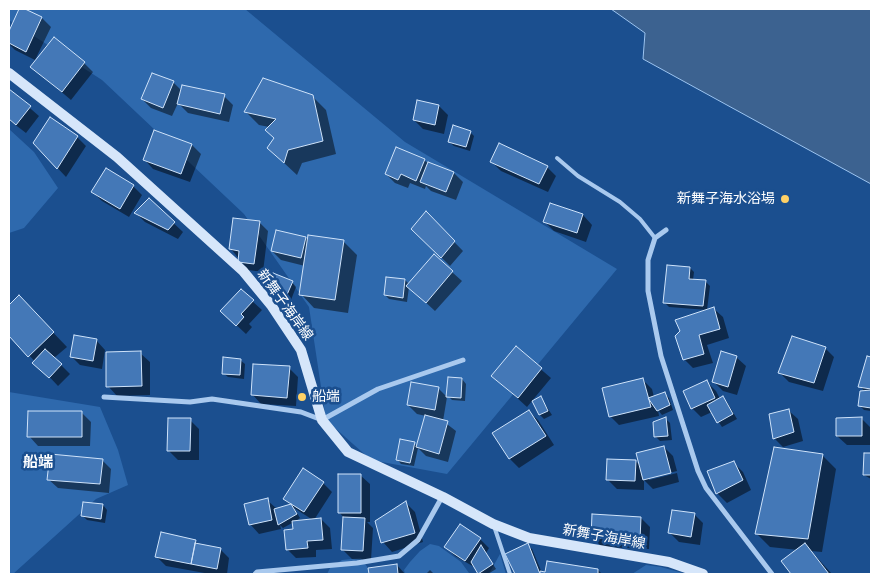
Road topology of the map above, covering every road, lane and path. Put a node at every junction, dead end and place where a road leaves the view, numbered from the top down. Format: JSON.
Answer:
{"nodes":[{"id":1,"x":9,"y":73,"type":"edge"},
{"id":2,"x":557,"y":158,"type":"dead end"},
{"id":3,"x":666,"y":230,"type":"dead end"},
{"id":4,"x":655,"y":238,"type":"junction"},
{"id":5,"x":463,"y":360,"type":"dead end"},
{"id":6,"x":104,"y":398,"type":"dead end"},
{"id":7,"x":322,"y":420,"type":"junction"},
{"id":8,"x":443,"y":497,"type":"junction"},
{"id":9,"x":493,"y":524,"type":"junction"},
{"id":10,"x":255,"y":574,"type":"edge"},
{"id":11,"x":510,"y":574,"type":"edge"},
{"id":12,"x":703,"y":574,"type":"edge"},
{"id":13,"x":772,"y":574,"type":"edge"}],
"edges":[{"from":1,"to":7,"type":"main road","name":"新舞子海岸線"},
{"from":2,"to":4,"type":"lane"},
{"from":3,"to":4,"type":"street"},
{"from":4,"to":13,"type":"street"},
{"from":5,"to":7,"type":"street"},
{"from":6,"to":7,"type":"street"},
{"from":7,"to":8,"type":"main road","name":"新舞子海岸線"},
{"from":8,"to":9,"type":"main road","name":"新舞子海岸線"},
{"from":8,"to":10,"type":"street"},
{"from":9,"to":11,"type":"lane"},
{"from":9,"to":12,"type":"main road","name":"新舞子海岸線"}]}
